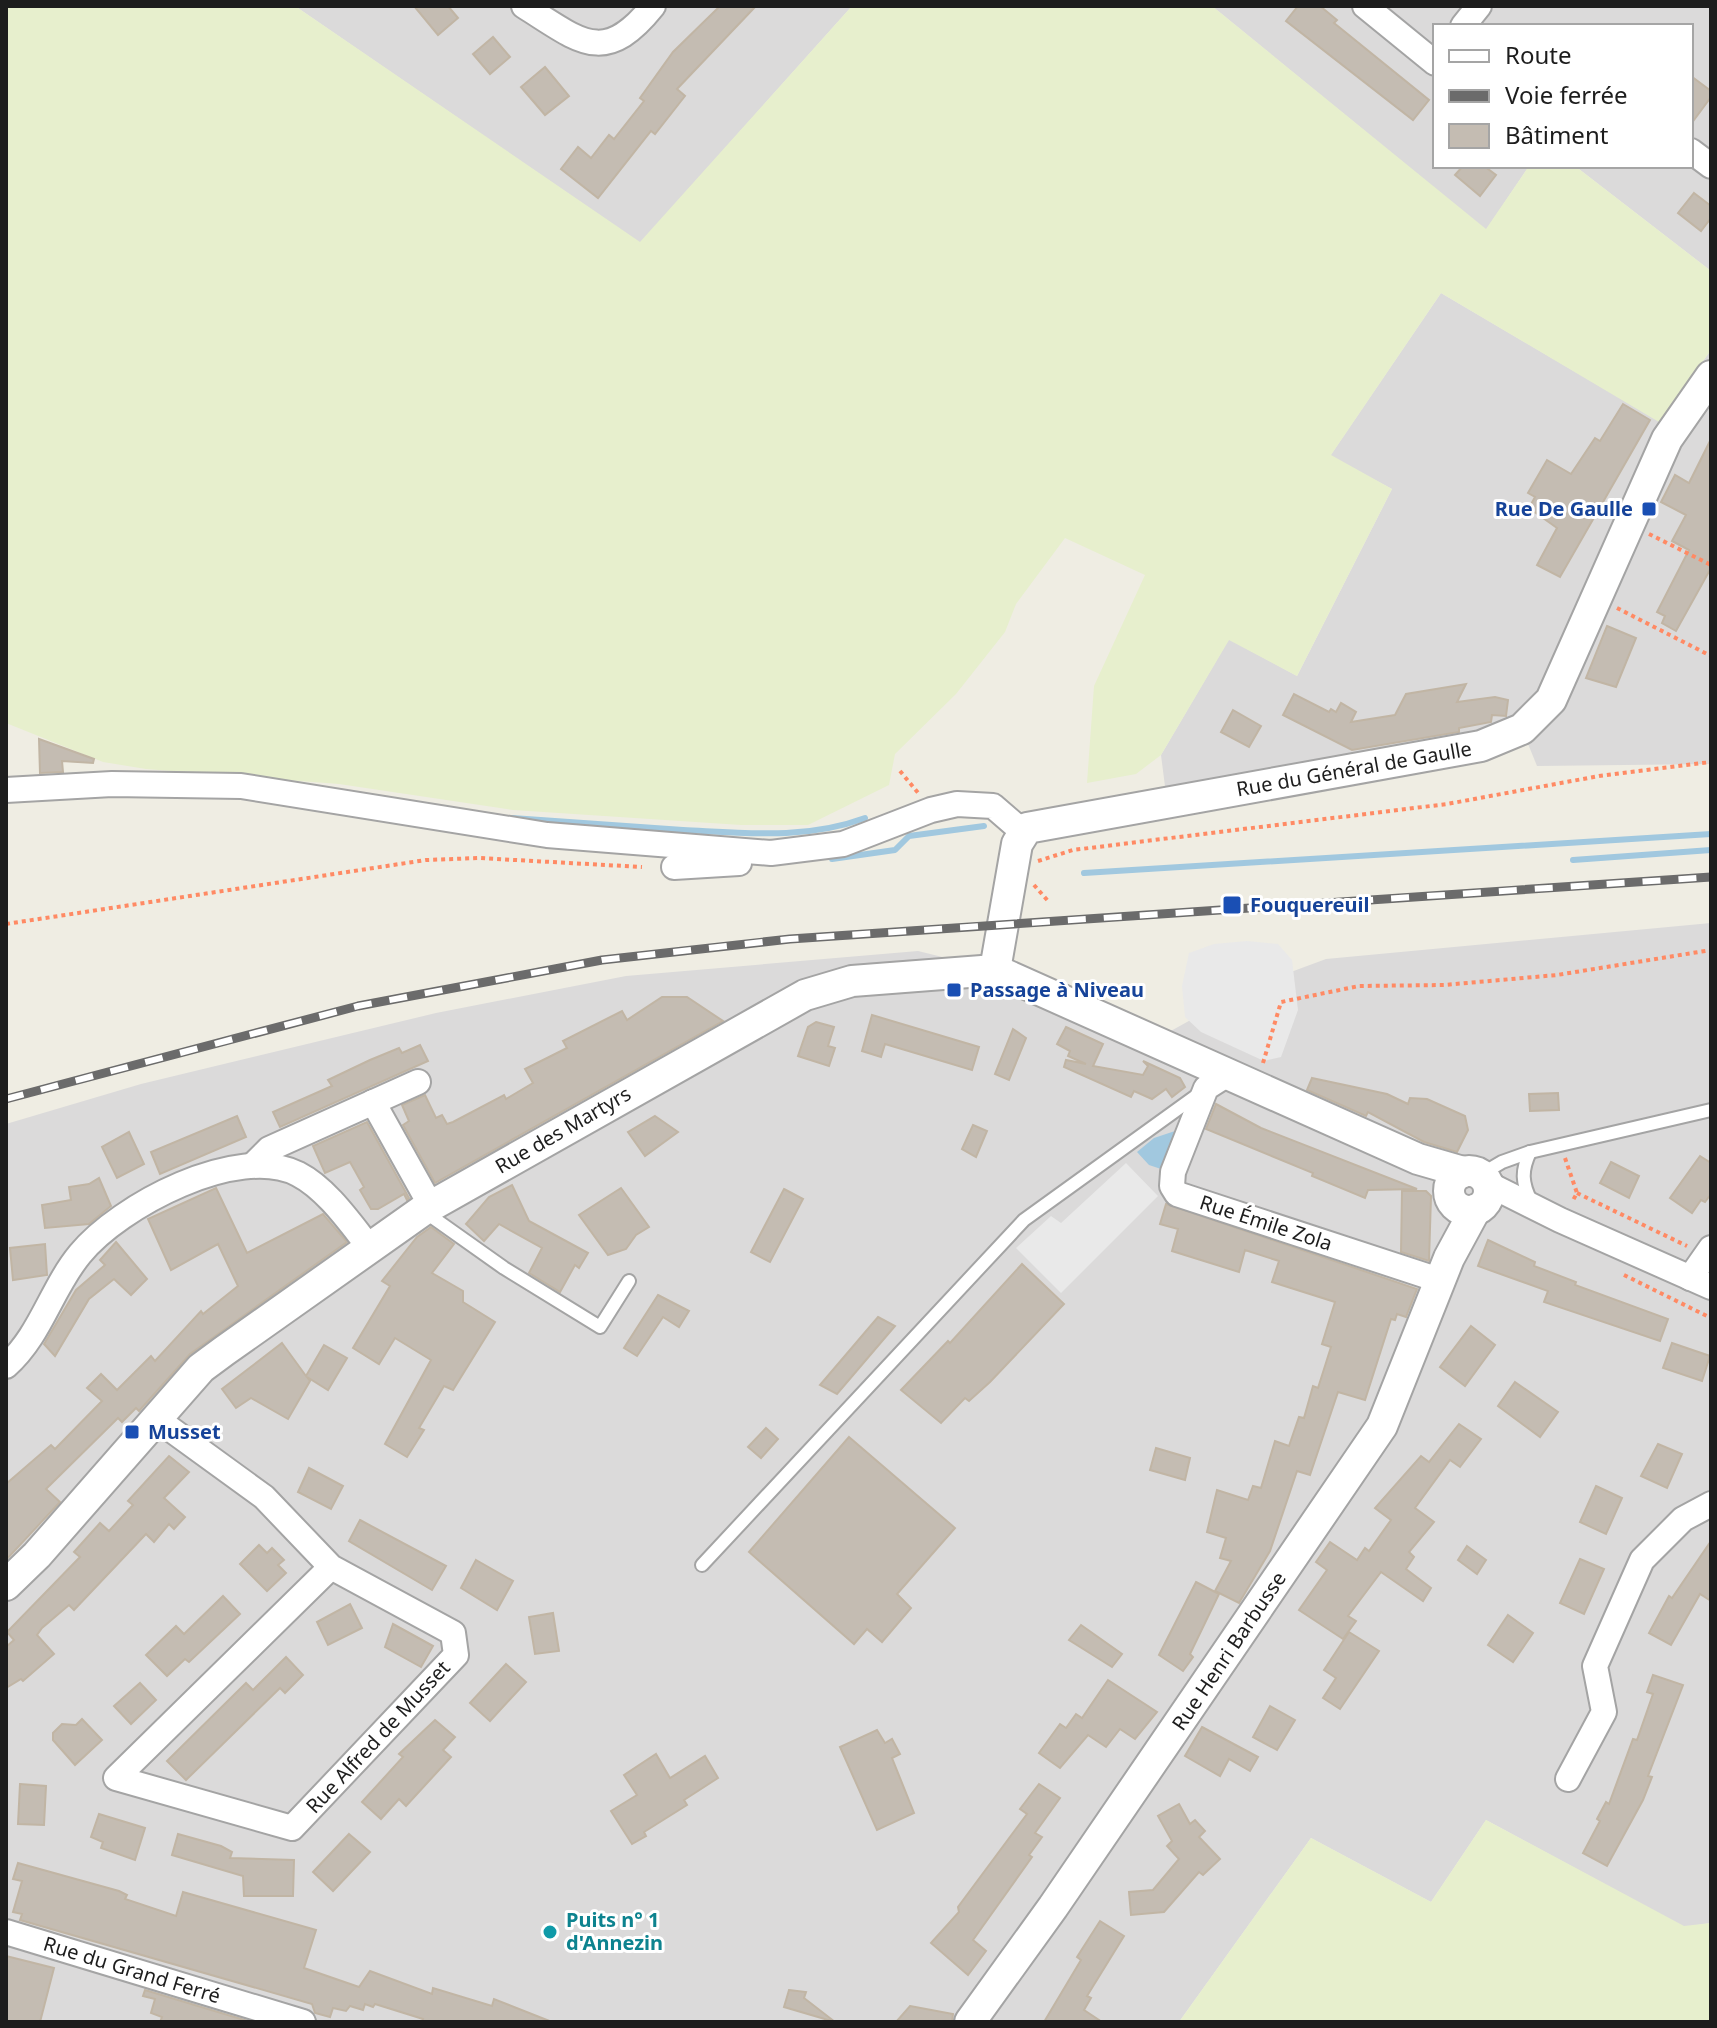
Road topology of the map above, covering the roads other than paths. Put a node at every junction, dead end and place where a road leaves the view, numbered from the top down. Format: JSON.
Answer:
{"nodes":[{"id":1,"x":524,"y":6,"type":"edge"},
{"id":2,"x":653,"y":6,"type":"edge"},
{"id":3,"x":1365,"y":6,"type":"edge"},
{"id":4,"x":1479,"y":6,"type":"edge"},
{"id":5,"x":1465,"y":24,"type":"edge"},
{"id":6,"x":1433,"y":60,"type":"edge"},
{"id":7,"x":1693,"y":152,"type":"edge"},
{"id":8,"x":1711,"y":166,"type":"edge"},
{"id":9,"x":1711,"y":376,"type":"edge"},
{"id":10,"x":6,"y":790,"type":"edge"},
{"id":11,"x":1023,"y":832,"type":"junction"},
{"id":12,"x":788,"y":852,"type":"junction"},
{"id":13,"x":665,"y":867,"type":"road end"},
{"id":14,"x":995,"y":970,"type":"junction"},
{"id":15,"x":1217,"y":1081,"type":"junction"},
{"id":16,"x":418,"y":1082,"type":"dead end"},
{"id":17,"x":373,"y":1102,"type":"junction"},
{"id":18,"x":1711,"y":1110,"type":"edge"},
{"id":19,"x":1530,"y":1152,"type":"junction"},
{"id":20,"x":255,"y":1163,"type":"junction"},
{"id":21,"x":1470,"y":1191,"type":"junction"},
{"id":22,"x":426,"y":1208,"type":"junction"},
{"id":23,"x":1535,"y":1209,"type":"junction"},
{"id":24,"x":370,"y":1248,"type":"junction"},
{"id":25,"x":1708,"y":1252,"type":"edge"},
{"id":26,"x":1446,"y":1269,"type":"junction"},
{"id":27,"x":629,"y":1281,"type":"dead end"},
{"id":28,"x":1700,"y":1282,"type":"edge"},
{"id":29,"x":6,"y":1366,"type":"edge"},
{"id":30,"x":158,"y":1420,"type":"junction"},
{"id":31,"x":1711,"y":1504,"type":"edge"},
{"id":32,"x":702,"y":1565,"type":"dead end"},
{"id":33,"x":331,"y":1567,"type":"junction"},
{"id":34,"x":6,"y":1585,"type":"edge"},
{"id":35,"x":1568,"y":1779,"type":"dead end"},
{"id":36,"x":6,"y":1932,"type":"edge"},
{"id":37,"x":303,"y":2022,"type":"edge"},
{"id":38,"x":970,"y":2022,"type":"edge"}],
"edges":[{"from":1,"to":2,"type":"street"},
{"from":3,"to":6,"type":"street"},
{"from":4,"to":5,"type":"street"},
{"from":7,"to":8,"type":"street"},
{"from":9,"to":11,"type":"street","name":"Rue du Général de Gaulle"},
{"from":10,"to":12,"type":"street"},
{"from":11,"to":12,"type":"street"},
{"from":11,"to":14,"type":"street"},
{"from":12,"to":13,"type":"street"},
{"from":14,"to":15,"type":"street","name":"Rue des Martyrs"},
{"from":14,"to":22,"type":"street","name":"Rue des Martyrs"},
{"from":15,"to":21,"type":"street"},
{"from":15,"to":26,"type":"street","name":"Rue Émile Zola"},
{"from":15,"to":32,"type":"lane"},
{"from":16,"to":17,"type":"street"},
{"from":17,"to":20,"type":"street"},
{"from":17,"to":22,"type":"street"},
{"from":18,"to":19,"type":"lane"},
{"from":19,"to":21,"type":"lane"},
{"from":19,"to":23,"type":"lane"},
{"from":20,"to":24,"type":"street"},
{"from":20,"to":29,"type":"street"},
{"from":21,"to":23,"type":"street"},
{"from":21,"to":26,"type":"street","name":"Rue Henri Barbusse"},
{"from":22,"to":24,"type":"street","name":"Rue des Martyrs"},
{"from":22,"to":27,"type":"lane"},
{"from":23,"to":28,"type":"street"},
{"from":24,"to":30,"type":"street","name":"Rue des Martyrs"},
{"from":25,"to":28,"type":"street"},
{"from":26,"to":38,"type":"street","name":"Rue Henri Barbusse"},
{"from":30,"to":33,"type":"street","name":"Rue Alfred de Musset"},
{"from":30,"to":34,"type":"street","name":"Rue des Martyrs"},
{"from":31,"to":35,"type":"street"},
{"from":33,"to":33,"type":"street","name":"Rue Alfred de Musset"},
{"from":36,"to":37,"type":"street","name":"Rue du Grand Ferré"}]}
